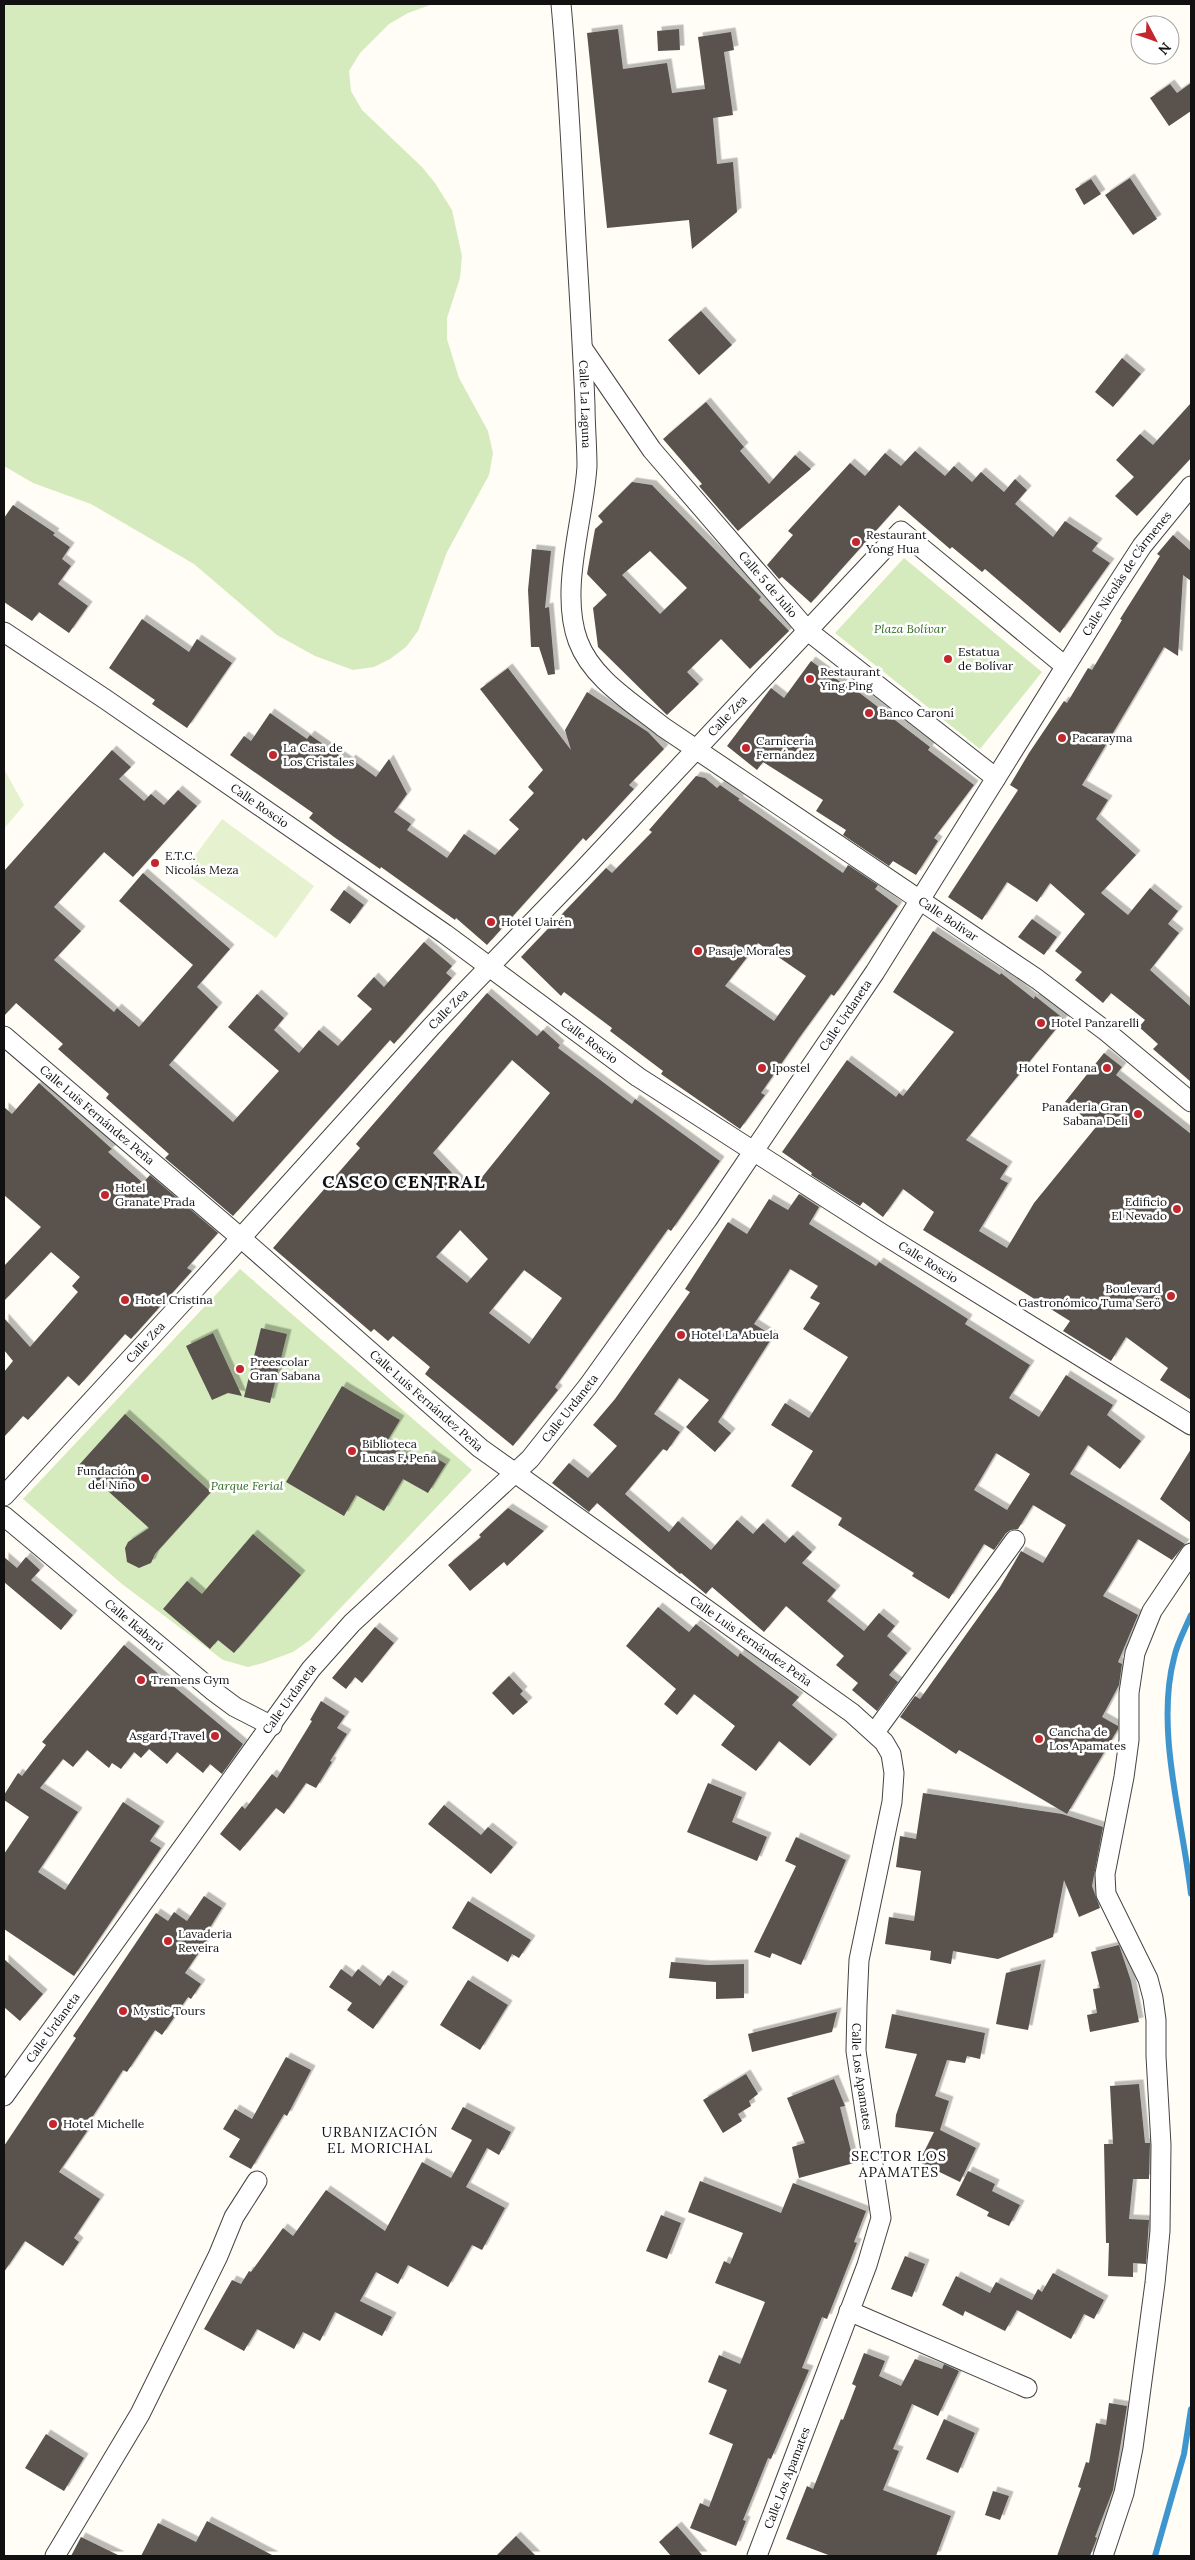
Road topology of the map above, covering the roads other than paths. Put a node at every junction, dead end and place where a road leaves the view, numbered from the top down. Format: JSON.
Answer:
{"nodes":[{"id":1,"x":561,"y":4,"type":"edge"},
{"id":2,"x":583,"y":349,"type":"junction"},
{"id":3,"x":1191,"y":486,"type":"edge"},
{"id":4,"x":808,"y":631,"type":"junction"},
{"id":5,"x":4,"y":632,"type":"edge"},
{"id":6,"x":1065,"y":666,"type":"junction"},
{"id":7,"x":696,"y":749,"type":"junction"},
{"id":8,"x":996,"y":778,"type":"junction"},
{"id":9,"x":920,"y":900,"type":"junction"},
{"id":10,"x":489,"y":967,"type":"junction"},
{"id":11,"x":4,"y":1036,"type":"edge"},
{"id":12,"x":1191,"y":1102,"type":"edge"},
{"id":13,"x":753,"y":1152,"type":"junction"},
{"id":14,"x":241,"y":1238,"type":"junction"},
{"id":15,"x":1191,"y":1425,"type":"edge"},
{"id":16,"x":515,"y":1474,"type":"junction"},
{"id":17,"x":4,"y":1496,"type":"edge"},
{"id":18,"x":4,"y":1516,"type":"edge"},
{"id":19,"x":1015,"y":1540,"type":"dead end"},
{"id":20,"x":1191,"y":1553,"type":"edge"},
{"id":21,"x":272,"y":1726,"type":"junction"},
{"id":22,"x":875,"y":1732,"type":"junction"},
{"id":23,"x":4,"y":2096,"type":"edge"},
{"id":24,"x":257,"y":2181,"type":"dead end"},
{"id":25,"x":849,"y":2312,"type":"junction"},
{"id":26,"x":1027,"y":2388,"type":"dead end"},
{"id":27,"x":55,"y":2556,"type":"edge"},
{"id":28,"x":758,"y":2556,"type":"edge"},
{"id":29,"x":1103,"y":2556,"type":"edge"}],
"edges":[{"from":1,"to":2,"type":"street","name":"Calle La Laguna"},
{"from":2,"to":4,"type":"street","name":"Calle 5 de Julio"},
{"from":2,"to":7,"type":"street","name":"Calle La Laguna"},
{"from":3,"to":6,"type":"street","name":"Calle Nicolás de Cármenes"},
{"from":4,"to":6,"type":"street","name":"Calle Zea"},
{"from":4,"to":7,"type":"street","name":"Calle Zea"},
{"from":4,"to":8,"type":"street","name":"Calle 5 de Julio"},
{"from":5,"to":10,"type":"street","name":"Calle Roscio"},
{"from":6,"to":8,"type":"street","name":"Calle Urdaneta"},
{"from":7,"to":9,"type":"street","name":"Calle Bolívar"},
{"from":7,"to":10,"type":"street","name":"Calle Zea"},
{"from":8,"to":9,"type":"street","name":"Calle Urdaneta"},
{"from":9,"to":12,"type":"street","name":"Calle Bolívar"},
{"from":9,"to":13,"type":"street","name":"Calle Urdaneta"},
{"from":10,"to":13,"type":"street","name":"Calle Roscio"},
{"from":10,"to":14,"type":"street","name":"Calle Zea"},
{"from":11,"to":14,"type":"street","name":"Calle Luis Fernández Peña"},
{"from":13,"to":15,"type":"street","name":"Calle Roscio"},
{"from":13,"to":16,"type":"street","name":"Calle Urdaneta"},
{"from":14,"to":16,"type":"street","name":"Calle Luis Fernández Peña"},
{"from":14,"to":17,"type":"street","name":"Calle Zea"},
{"from":16,"to":21,"type":"street","name":"Calle Urdaneta"},
{"from":16,"to":22,"type":"street","name":"Calle Luis Fernández Peña"},
{"from":18,"to":21,"type":"street","name":"Calle Ikabarú"},
{"from":19,"to":22,"type":"street"},
{"from":20,"to":29,"type":"street"},
{"from":21,"to":23,"type":"street","name":"Calle Urdaneta"},
{"from":22,"to":25,"type":"street","name":"Calle Los Apamates"},
{"from":24,"to":27,"type":"street"},
{"from":25,"to":26,"type":"street"},
{"from":25,"to":28,"type":"street","name":"Calle Los Apamates"}]}
